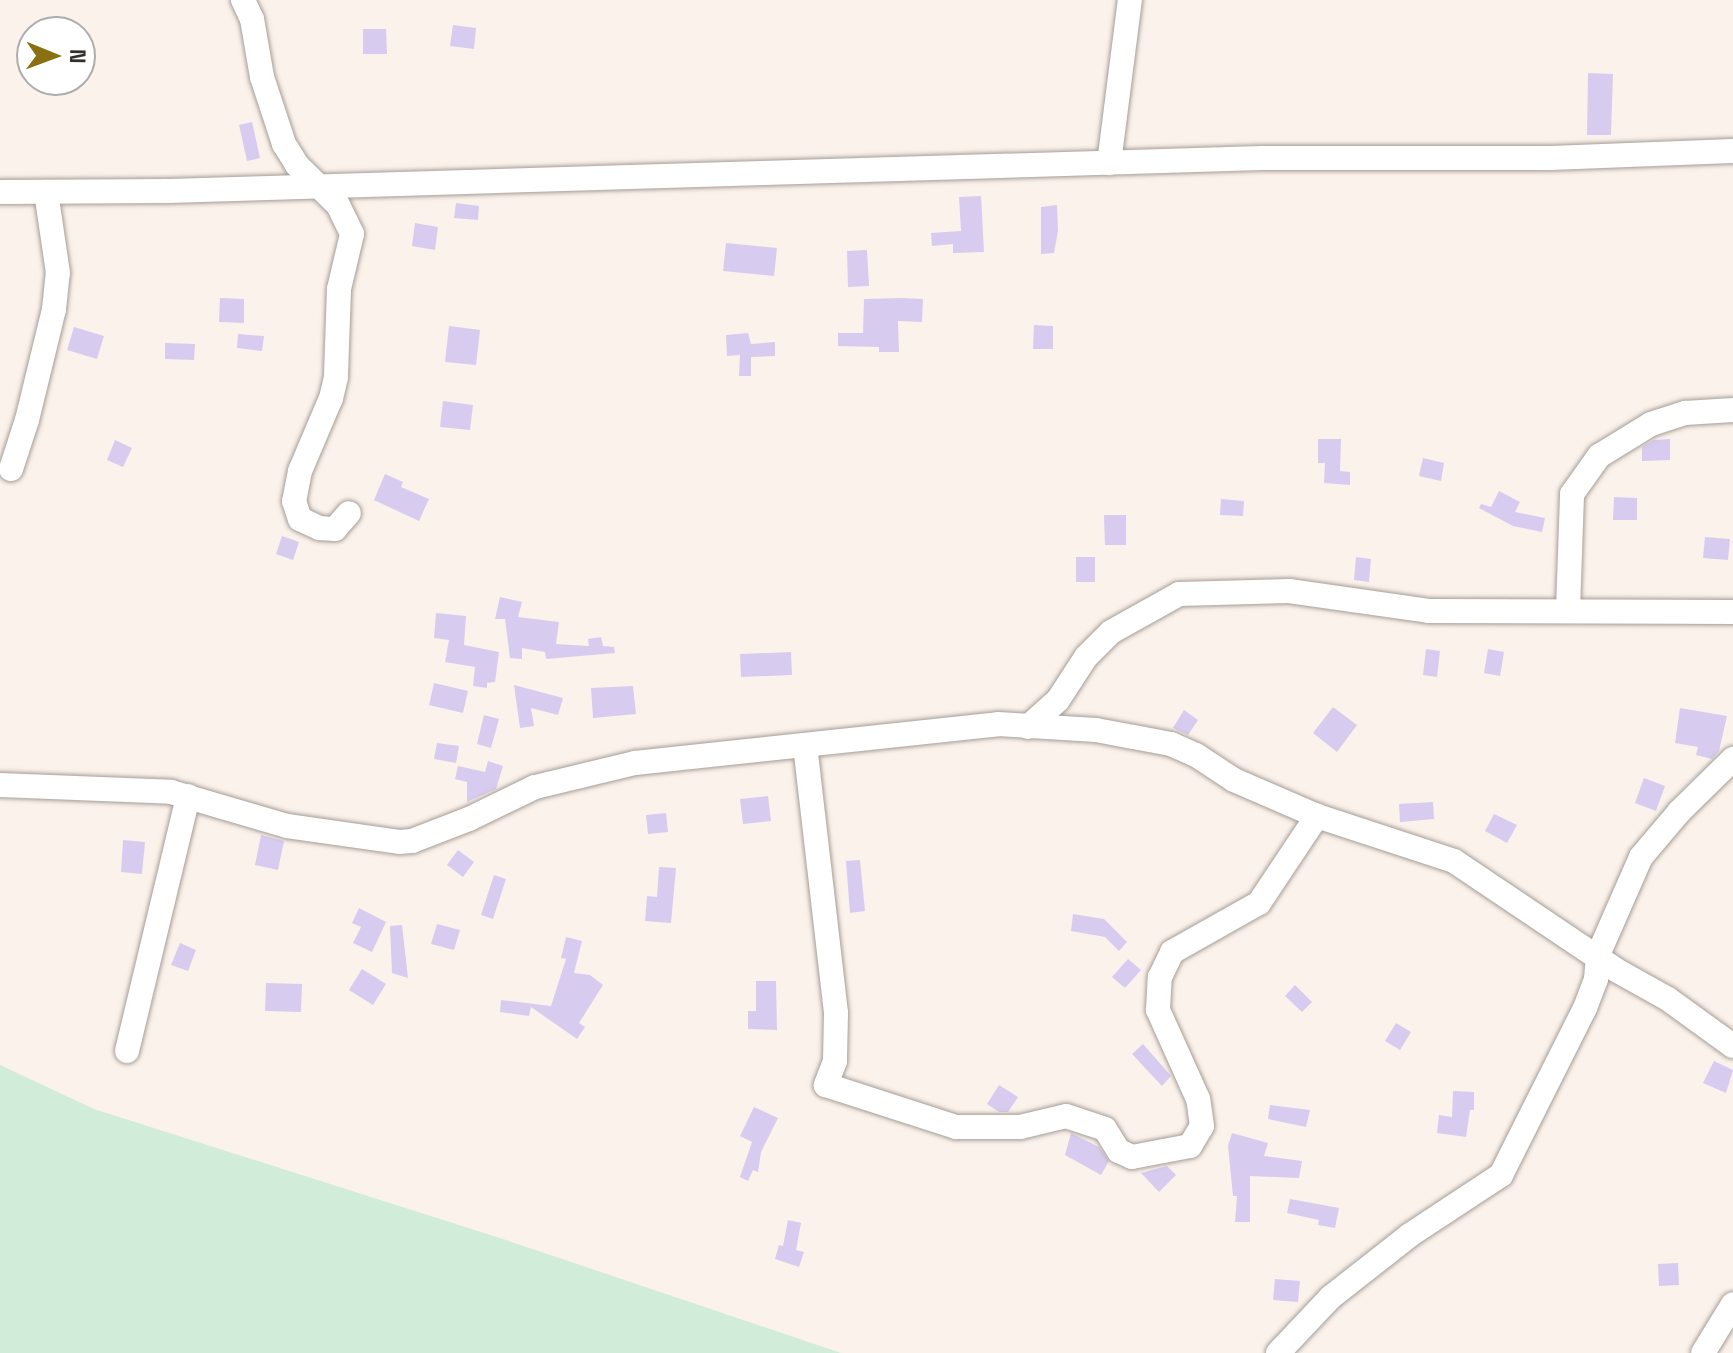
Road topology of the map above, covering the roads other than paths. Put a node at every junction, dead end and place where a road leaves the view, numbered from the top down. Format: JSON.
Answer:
{"nodes":[{"id":1,"x":243,"y":0,"type":"edge"},
{"id":2,"x":1130,"y":0,"type":"edge"},
{"id":3,"x":1733,"y":151,"type":"edge"},
{"id":4,"x":1109,"y":163,"type":"junction"},
{"id":5,"x":322,"y":186,"type":"junction"},
{"id":6,"x":0,"y":192,"type":"edge"},
{"id":7,"x":46,"y":192,"type":"junction"},
{"id":8,"x":1733,"y":410,"type":"edge"},
{"id":9,"x":11,"y":469,"type":"dead end"},
{"id":10,"x":349,"y":513,"type":"dead end"},
{"id":11,"x":1568,"y":610,"type":"junction"},
{"id":12,"x":1733,"y":612,"type":"edge"},
{"id":13,"x":1028,"y":727,"type":"junction"},
{"id":14,"x":805,"y":745,"type":"junction"},
{"id":15,"x":1733,"y":759,"type":"edge"},
{"id":16,"x":0,"y":785,"type":"edge"},
{"id":17,"x":188,"y":796,"type":"junction"},
{"id":18,"x":1317,"y":816,"type":"junction"},
{"id":19,"x":1598,"y":955,"type":"junction"},
{"id":20,"x":1733,"y":1046,"type":"edge"},
{"id":21,"x":127,"y":1051,"type":"dead end"},
{"id":22,"x":1733,"y":1304,"type":"edge"},
{"id":23,"x":1278,"y":1353,"type":"edge"},
{"id":24,"x":1703,"y":1353,"type":"edge"}],
"edges":[{"from":1,"to":5,"type":"street"},
{"from":2,"to":4,"type":"street"},
{"from":3,"to":4,"type":"street"},
{"from":4,"to":5,"type":"street"},
{"from":5,"to":7,"type":"street"},
{"from":5,"to":10,"type":"street"},
{"from":6,"to":7,"type":"street"},
{"from":7,"to":9,"type":"street"},
{"from":8,"to":11,"type":"street"},
{"from":11,"to":12,"type":"street"},
{"from":11,"to":13,"type":"street"},
{"from":13,"to":14,"type":"street"},
{"from":13,"to":18,"type":"street"},
{"from":14,"to":17,"type":"street"},
{"from":14,"to":18,"type":"street"},
{"from":15,"to":19,"type":"street"},
{"from":16,"to":17,"type":"street"},
{"from":17,"to":21,"type":"street"},
{"from":18,"to":19,"type":"street"},
{"from":19,"to":20,"type":"street"},
{"from":19,"to":23,"type":"street"},
{"from":22,"to":24,"type":"street"}]}
